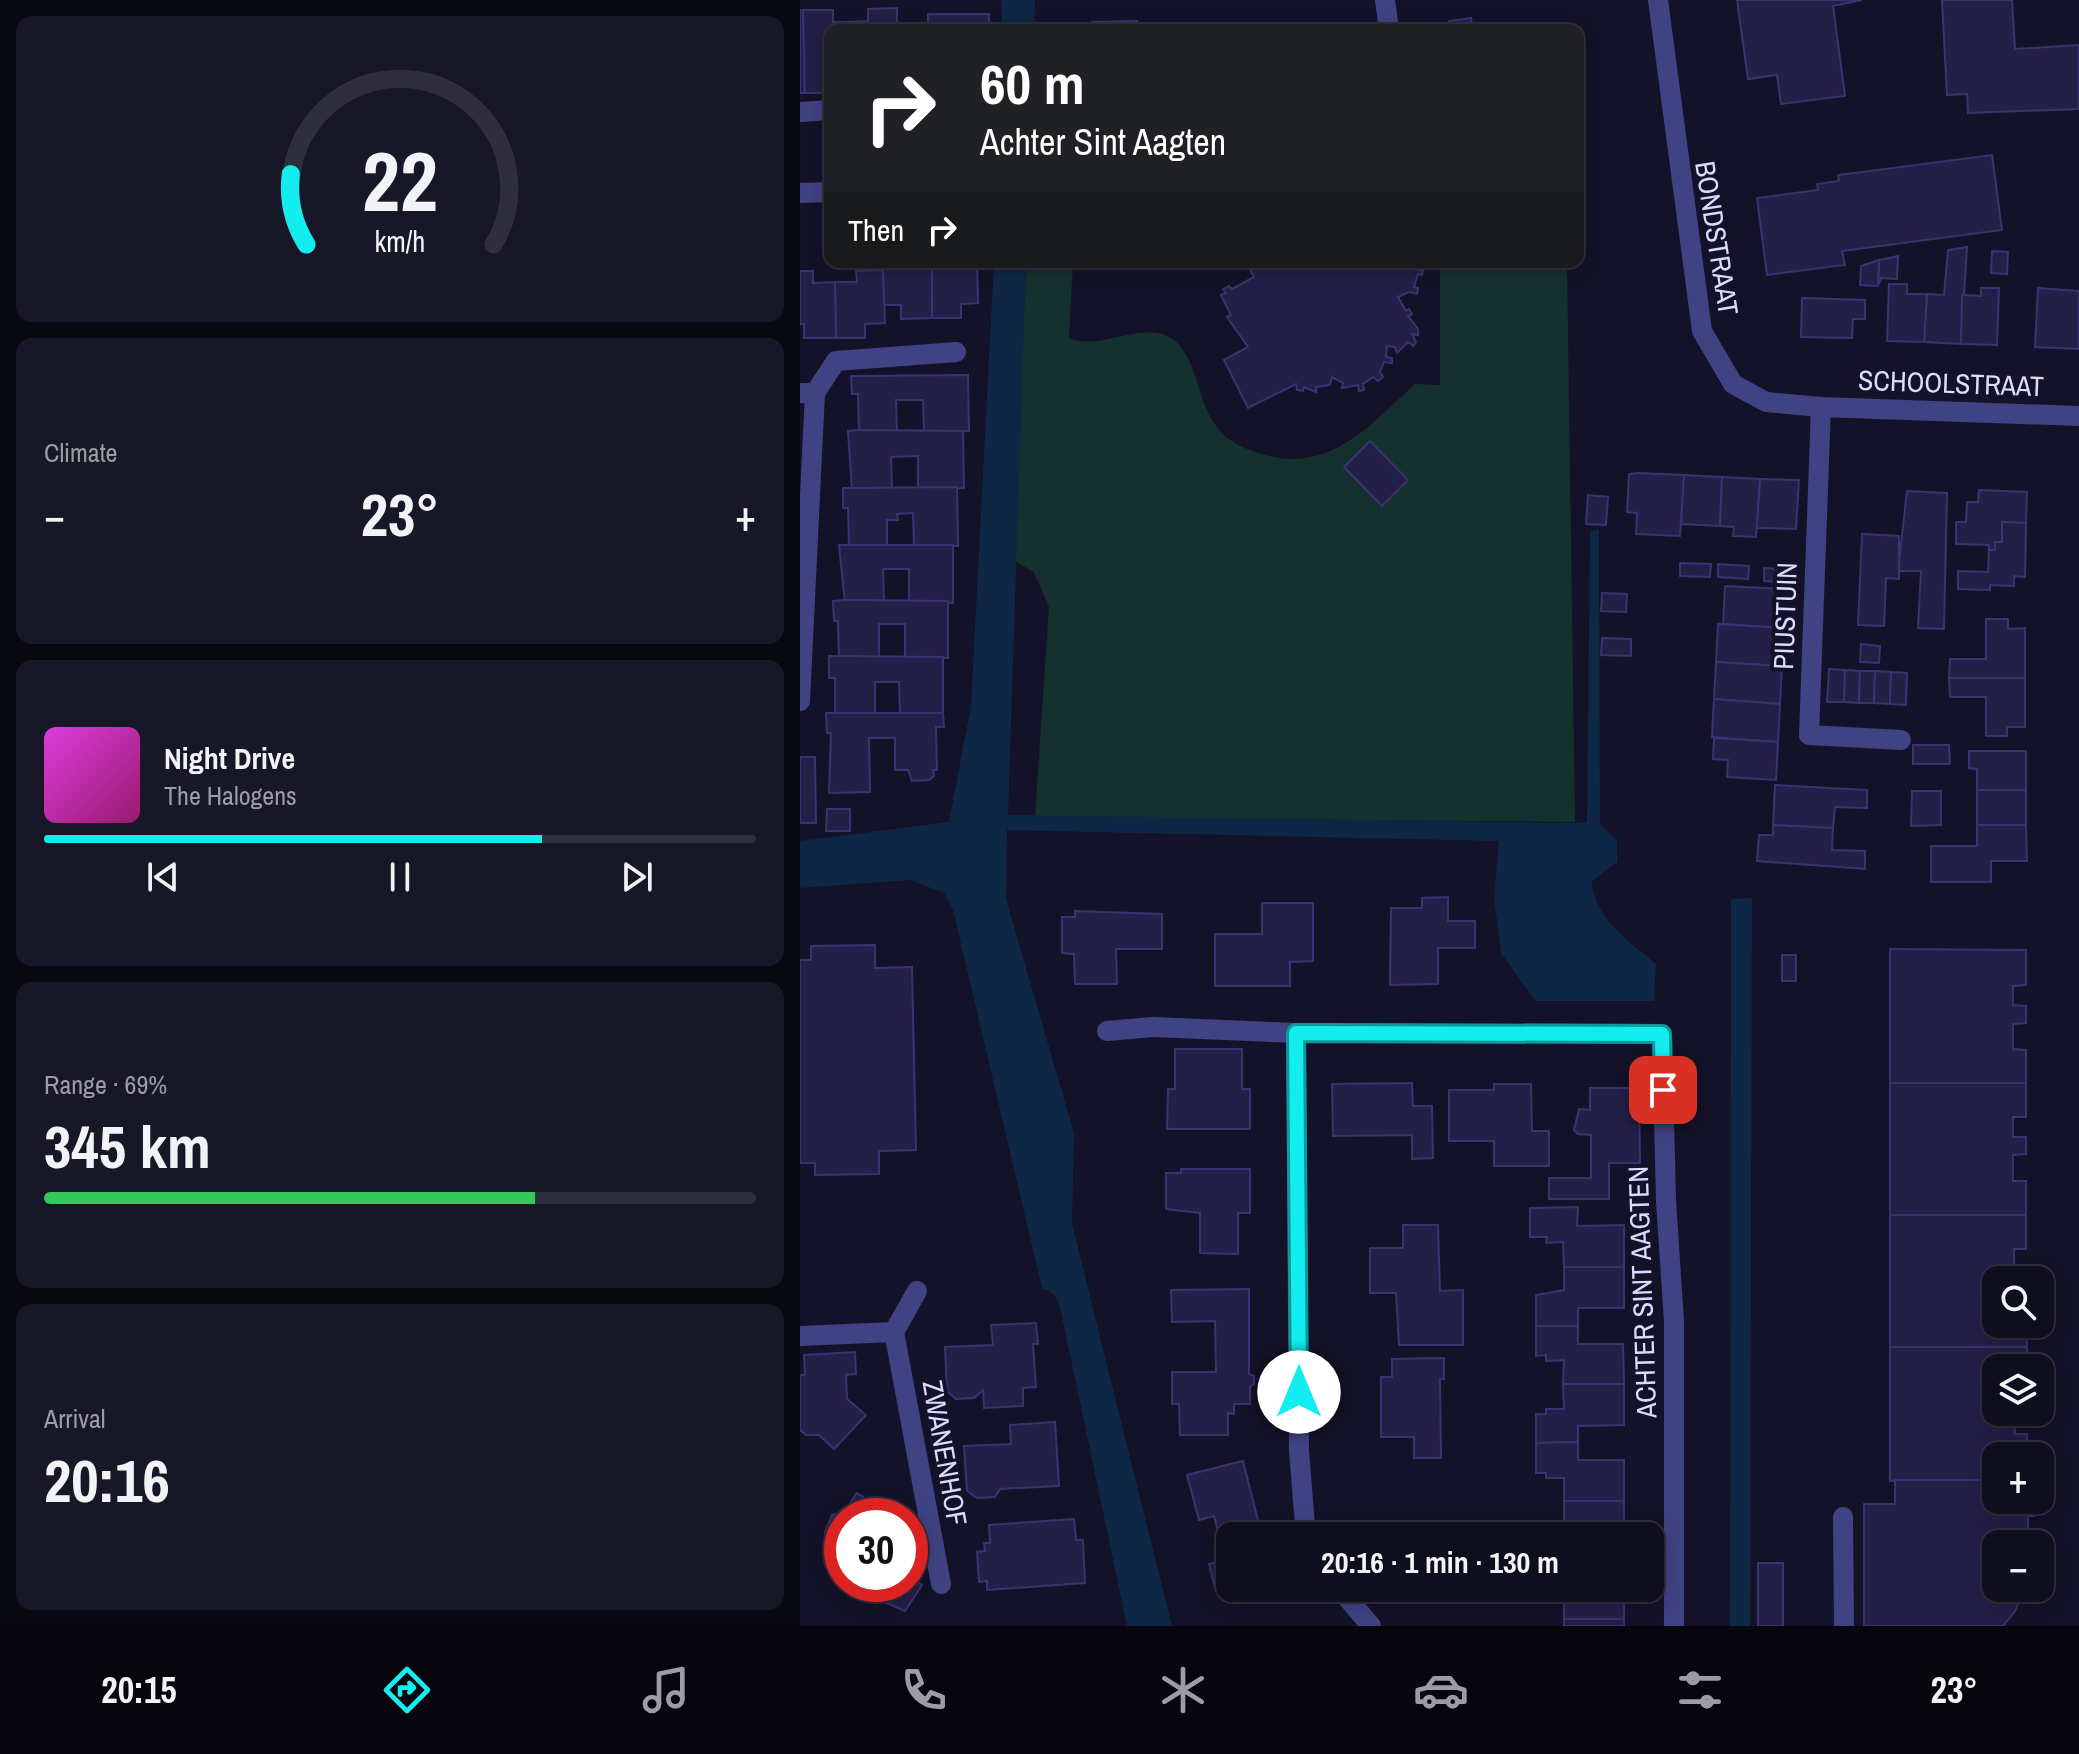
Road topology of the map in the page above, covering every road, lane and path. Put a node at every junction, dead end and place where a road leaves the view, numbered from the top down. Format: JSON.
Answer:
{"nodes":[{"id":1,"x":1385,"y":0,"type":"edge"},
{"id":2,"x":1658,"y":0,"type":"edge"},
{"id":3,"x":1388,"y":24,"type":"edge"},
{"id":4,"x":824,"y":110,"type":"edge"},
{"id":5,"x":800,"y":112,"type":"edge"},
{"id":6,"x":824,"y":192,"type":"edge"},
{"id":7,"x":800,"y":193,"type":"edge"},
{"id":8,"x":956,"y":352,"type":"dead end"},
{"id":9,"x":808,"y":393,"type":"edge"},
{"id":10,"x":1821,"y":407,"type":"junction"},
{"id":11,"x":2079,"y":416,"type":"edge"},
{"id":12,"x":800,"y":701,"type":"edge"},
{"id":13,"x":1901,"y":740,"type":"dead end"},
{"id":14,"x":1107,"y":1031,"type":"dead end"},
{"id":15,"x":1296,"y":1033,"type":"junction"},
{"id":16,"x":917,"y":1291,"type":"dead end"},
{"id":17,"x":894,"y":1332,"type":"junction"},
{"id":18,"x":800,"y":1336,"type":"edge"},
{"id":19,"x":1843,"y":1517,"type":"dead end"},
{"id":20,"x":1305,"y":1522,"type":"edge"},
{"id":21,"x":941,"y":1584,"type":"dead end"},
{"id":22,"x":1351,"y":1602,"type":"edge"},
{"id":23,"x":1371,"y":1626,"type":"edge"},
{"id":24,"x":1674,"y":1626,"type":"edge"},
{"id":25,"x":1844,"y":1626,"type":"edge"}],
"edges":[{"from":1,"to":3,"type":"street"},
{"from":2,"to":10,"type":"street","name":"BONDSTRAAT"},
{"from":4,"to":5,"type":"street"},
{"from":6,"to":7,"type":"street"},
{"from":8,"to":9,"type":"street"},
{"from":9,"to":12,"type":"street"},
{"from":10,"to":11,"type":"street","name":"SCHOOLSTRAAT"},
{"from":10,"to":13,"type":"street","name":"PIUSTUIN"},
{"from":14,"to":15,"type":"street","name":"ACHTER SINT AAGTEN"},
{"from":15,"to":20,"type":"street"},
{"from":15,"to":24,"type":"street","name":"ACHTER SINT AAGTEN"},
{"from":16,"to":17,"type":"street"},
{"from":17,"to":18,"type":"street"},
{"from":17,"to":21,"type":"street","name":"ZWANENHOF"},
{"from":19,"to":25,"type":"street"},
{"from":22,"to":23,"type":"street"}]}
